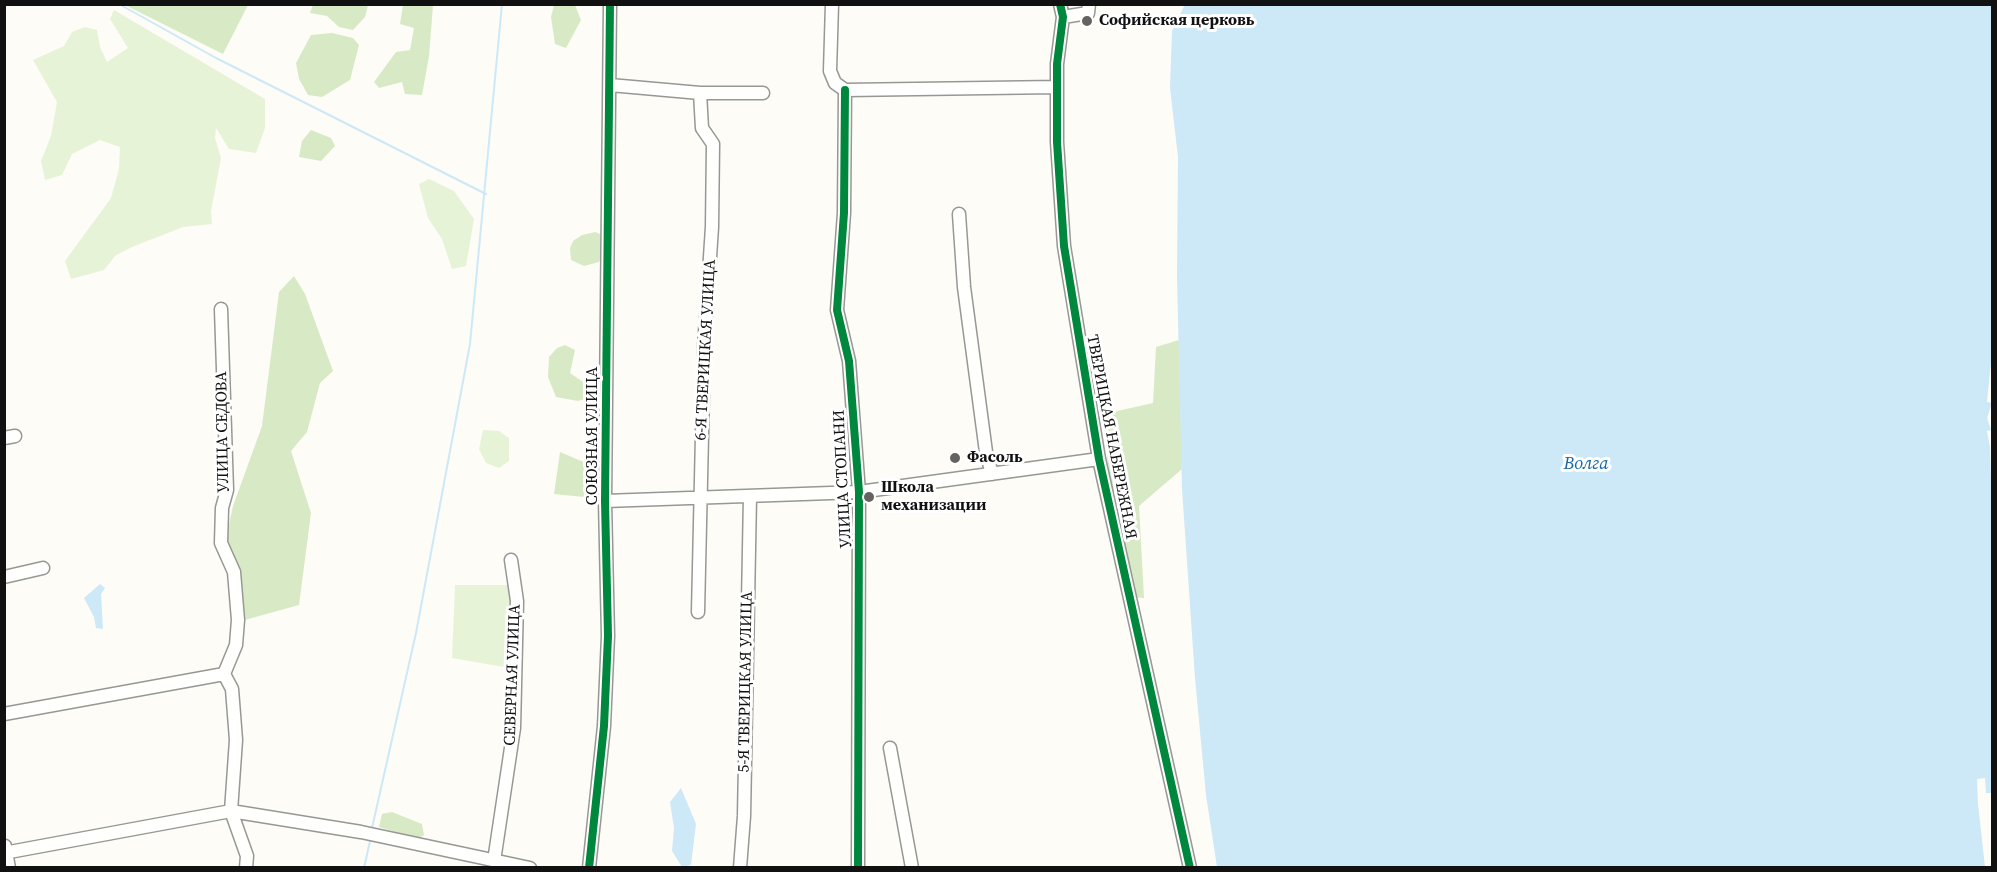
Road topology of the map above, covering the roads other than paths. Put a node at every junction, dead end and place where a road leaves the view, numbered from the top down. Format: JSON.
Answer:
{"nodes":[{"id":1,"x":610,"y":4,"type":"edge"},
{"id":2,"x":832,"y":4,"type":"edge"},
{"id":3,"x":1089,"y":4,"type":"edge"},
{"id":4,"x":1062,"y":11,"type":"edge"},
{"id":5,"x":610,"y":85,"type":"junction"},
{"id":6,"x":1057,"y":87,"type":"junction"},
{"id":7,"x":845,"y":90,"type":"junction"},
{"id":8,"x":700,"y":93,"type":"junction"},
{"id":9,"x":763,"y":93,"type":"dead end"},
{"id":10,"x":959,"y":214,"type":"dead end"},
{"id":11,"x":221,"y":309,"type":"dead end"},
{"id":12,"x":1098,"y":459,"type":"junction"},
{"id":13,"x":992,"y":474,"type":"junction"},
{"id":14,"x":859,"y":492,"type":"junction"},
{"id":15,"x":750,"y":496,"type":"junction"},
{"id":16,"x":700,"y":498,"type":"junction"},
{"id":17,"x":605,"y":501,"type":"junction"},
{"id":18,"x":511,"y":560,"type":"dead end"},
{"id":19,"x":43,"y":568,"type":"dead end"},
{"id":20,"x":4,"y":577,"type":"edge"},
{"id":21,"x":698,"y":612,"type":"dead end"},
{"id":22,"x":224,"y":674,"type":"junction"},
{"id":23,"x":4,"y":714,"type":"edge"},
{"id":24,"x":890,"y":748,"type":"dead end"},
{"id":25,"x":231,"y":811,"type":"junction"},
{"id":26,"x":5,"y":850,"type":"edge"},
{"id":27,"x":494,"y":861,"type":"junction"},
{"id":28,"x":9,"y":867,"type":"edge"},
{"id":29,"x":246,"y":867,"type":"edge"},
{"id":30,"x":530,"y":867,"type":"edge"},
{"id":31,"x":589,"y":867,"type":"edge"},
{"id":32,"x":740,"y":867,"type":"edge"},
{"id":33,"x":858,"y":867,"type":"edge"},
{"id":34,"x":912,"y":867,"type":"edge"},
{"id":35,"x":1190,"y":867,"type":"edge"}],
"edges":[{"from":1,"to":5,"type":"street","name":"СОЮЗНАЯ УЛИЦА"},
{"from":2,"to":7,"type":"street"},
{"from":3,"to":4,"type":"street"},
{"from":4,"to":6,"type":"street","name":"ТВЕРИЦКАЯ НАБЕРЕЖНАЯ"},
{"from":5,"to":8,"type":"street"},
{"from":5,"to":17,"type":"street","name":"СОЮЗНАЯ УЛИЦА"},
{"from":6,"to":7,"type":"street"},
{"from":6,"to":12,"type":"street","name":"ТВЕРИЦКАЯ НАБЕРЕЖНАЯ"},
{"from":7,"to":14,"type":"street","name":"УЛИЦА СТОПАНИ"},
{"from":8,"to":9,"type":"street"},
{"from":8,"to":16,"type":"street","name":"6-Я ТВЕРИЦКАЯ УЛИЦА"},
{"from":10,"to":13,"type":"street"},
{"from":11,"to":22,"type":"street","name":"УЛИЦА СЕДОВА"},
{"from":12,"to":13,"type":"street"},
{"from":12,"to":35,"type":"street","name":"ТВЕРИЦКАЯ НАБЕРЕЖНАЯ"},
{"from":13,"to":14,"type":"street"},
{"from":14,"to":15,"type":"street"},
{"from":14,"to":33,"type":"street","name":"УЛИЦА СТОПАНИ"},
{"from":15,"to":16,"type":"street"},
{"from":15,"to":32,"type":"street","name":"5-Я ТВЕРИЦКАЯ УЛИЦА"},
{"from":16,"to":17,"type":"street"},
{"from":16,"to":21,"type":"street","name":"6-Я ТВЕРИЦКАЯ УЛИЦА"},
{"from":17,"to":31,"type":"street","name":"СОЮЗНАЯ УЛИЦА"},
{"from":18,"to":27,"type":"street","name":"СЕВЕРНАЯ УЛИЦА"},
{"from":19,"to":20,"type":"street"},
{"from":22,"to":23,"type":"street"},
{"from":22,"to":25,"type":"street"},
{"from":24,"to":34,"type":"street"},
{"from":25,"to":26,"type":"street"},
{"from":25,"to":27,"type":"street"},
{"from":25,"to":29,"type":"street"},
{"from":26,"to":28,"type":"street"},
{"from":27,"to":30,"type":"street"}]}
